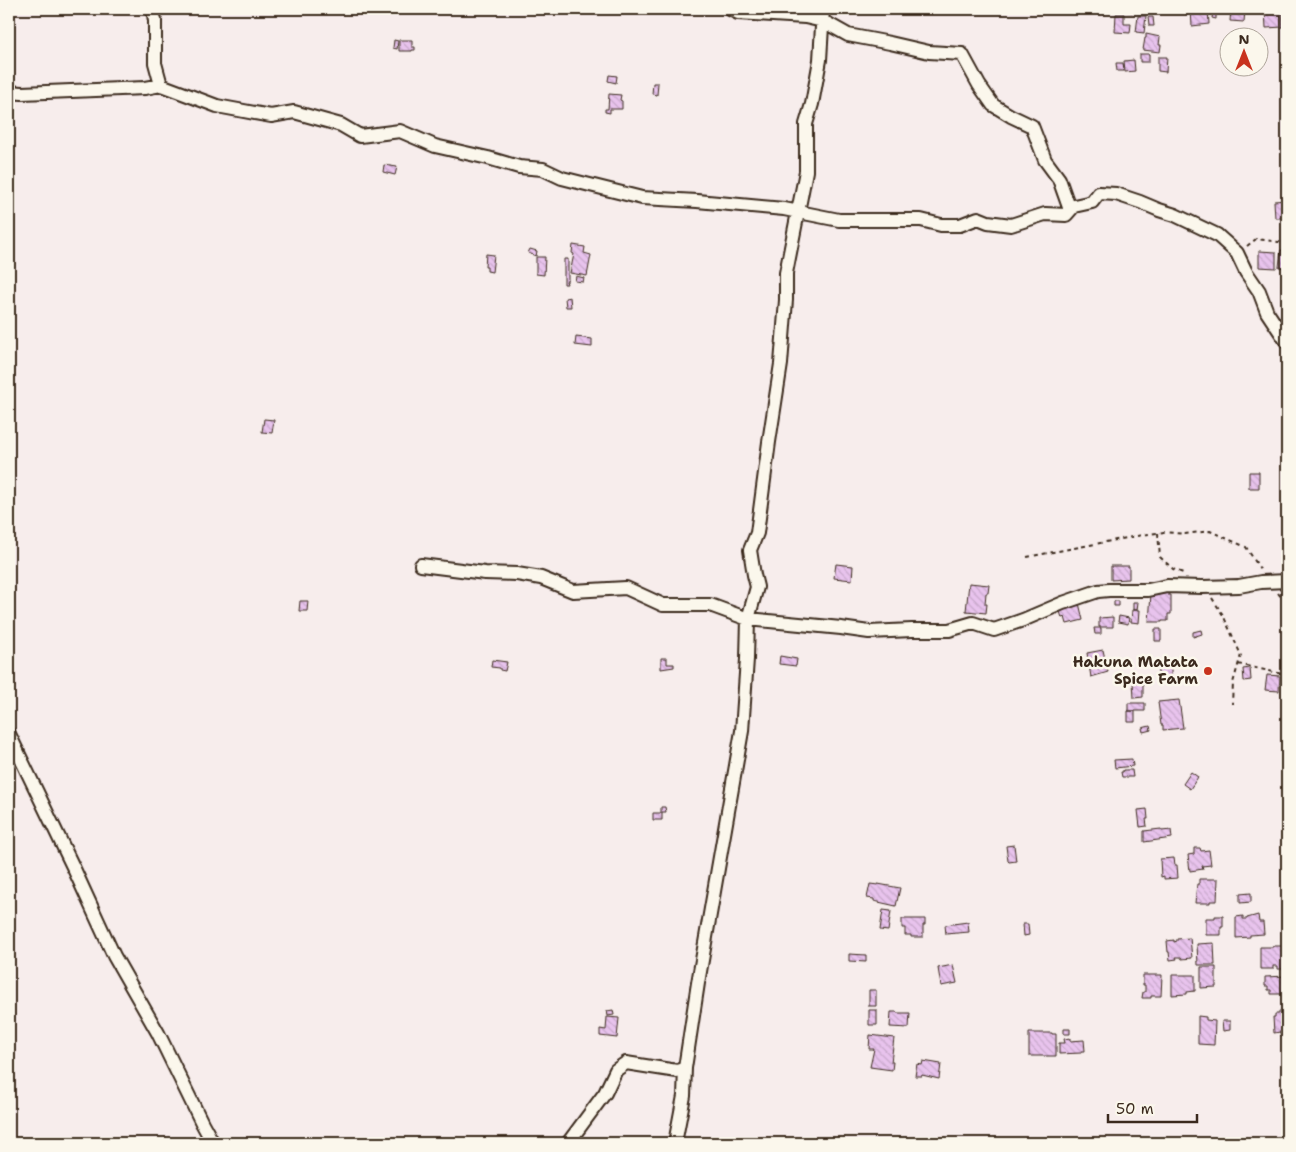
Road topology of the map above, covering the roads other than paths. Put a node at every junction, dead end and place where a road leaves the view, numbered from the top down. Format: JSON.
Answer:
{"nodes":[{"id":1,"x":153,"y":9,"type":"edge"},
{"id":2,"x":730,"y":9,"type":"edge"},
{"id":3,"x":823,"y":15,"type":"edge"},
{"id":4,"x":161,"y":85,"type":"junction"},
{"id":5,"x":9,"y":92,"type":"edge"},
{"id":6,"x":1070,"y":210,"type":"junction"},
{"id":7,"x":798,"y":212,"type":"junction"},
{"id":8,"x":1287,"y":342,"type":"edge"},
{"id":9,"x":421,"y":565,"type":"dead end"},
{"id":10,"x":1287,"y":582,"type":"edge"},
{"id":11,"x":748,"y":619,"type":"junction"},
{"id":12,"x":9,"y":734,"type":"edge"},
{"id":13,"x":686,"y":1068,"type":"junction"},
{"id":14,"x":213,"y":1143,"type":"edge"},
{"id":15,"x":568,"y":1143,"type":"edge"},
{"id":16,"x":675,"y":1143,"type":"edge"}],
"edges":[{"from":1,"to":4,"type":"street"},
{"from":2,"to":3,"type":"street"},
{"from":3,"to":6,"type":"street"},
{"from":3,"to":7,"type":"street"},
{"from":4,"to":5,"type":"street"},
{"from":4,"to":7,"type":"street"},
{"from":6,"to":7,"type":"street"},
{"from":6,"to":8,"type":"street"},
{"from":7,"to":11,"type":"street"},
{"from":9,"to":11,"type":"street"},
{"from":10,"to":11,"type":"street"},
{"from":11,"to":13,"type":"street"},
{"from":12,"to":14,"type":"street"},
{"from":13,"to":15,"type":"street"},
{"from":13,"to":16,"type":"street"}]}
